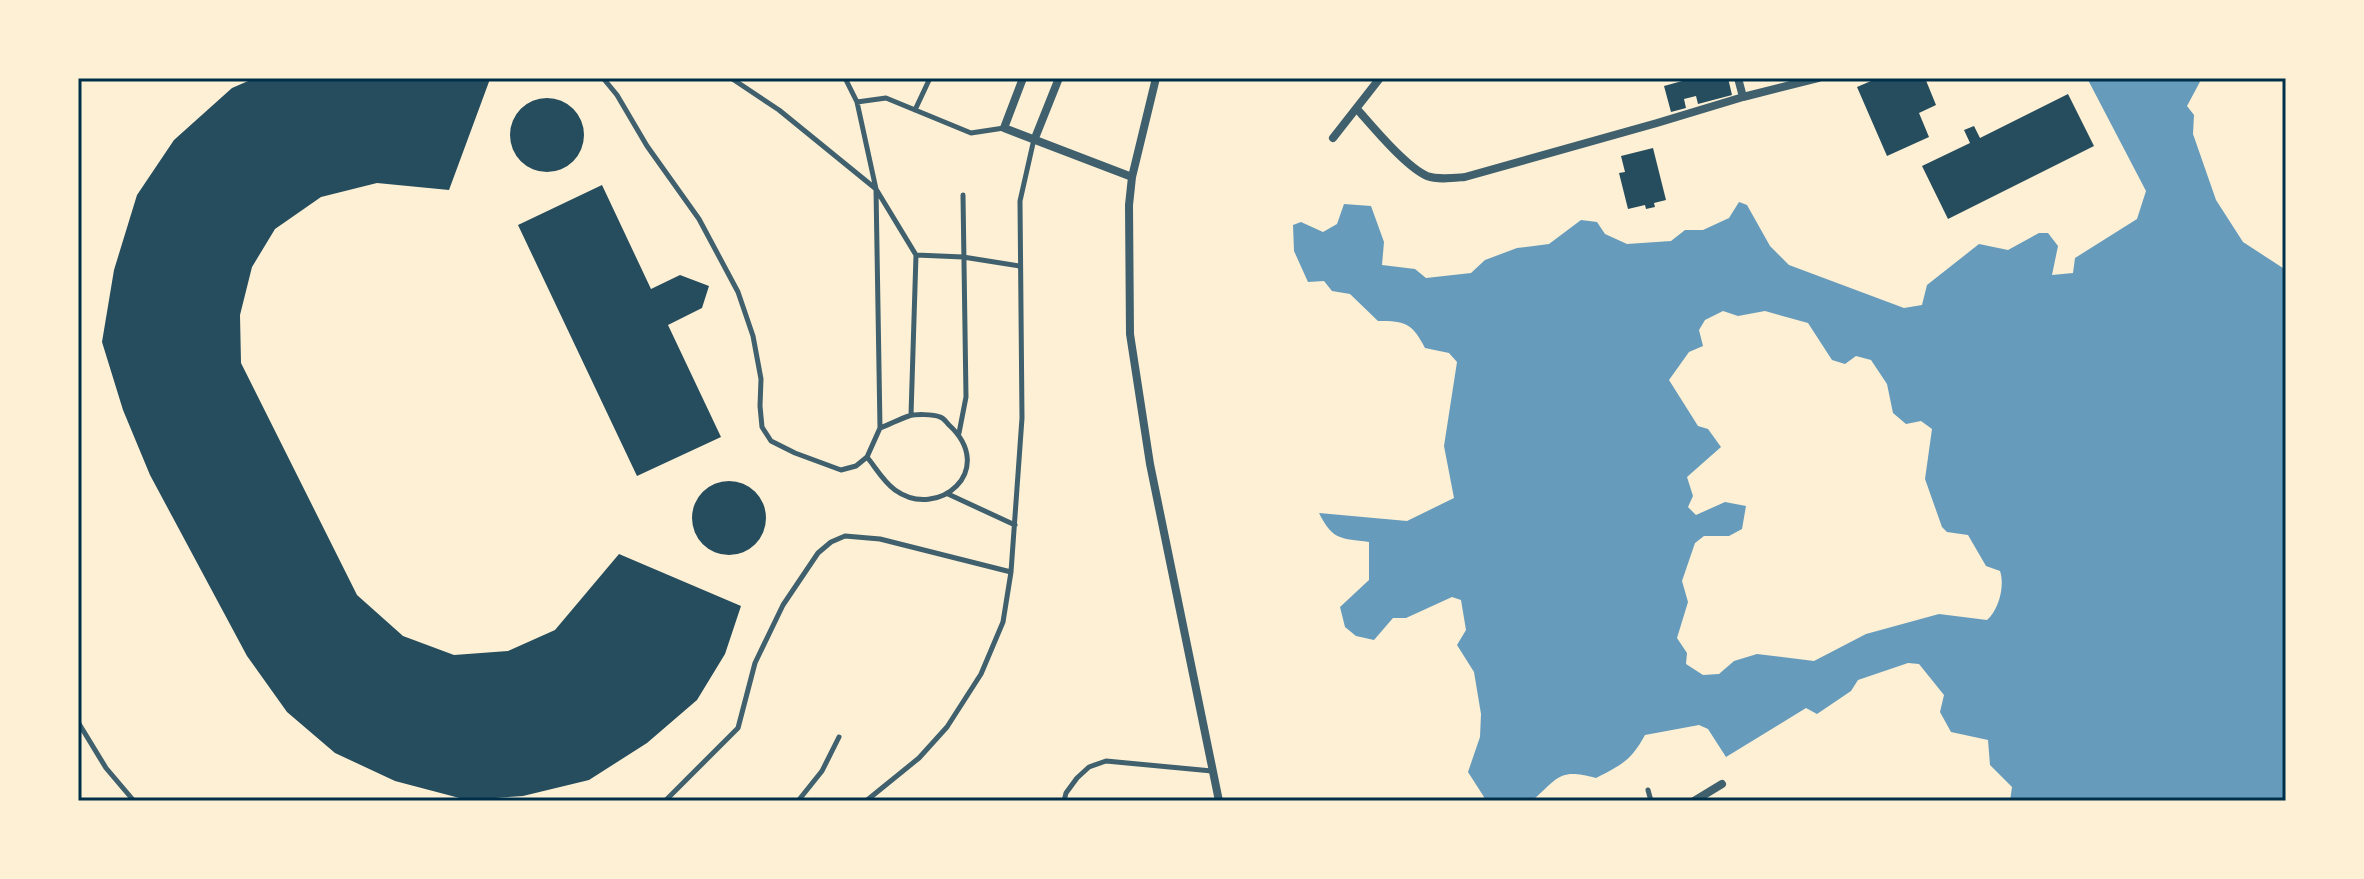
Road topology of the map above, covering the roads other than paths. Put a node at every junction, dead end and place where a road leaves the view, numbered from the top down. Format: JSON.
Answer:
{"nodes":[{"id":1,"x":603,"y":78,"type":"edge"},
{"id":2,"x":731,"y":78,"type":"edge"},
{"id":3,"x":845,"y":78,"type":"edge"},
{"id":4,"x":930,"y":78,"type":"edge"},
{"id":5,"x":1023,"y":78,"type":"edge"},
{"id":6,"x":1059,"y":78,"type":"edge"},
{"id":7,"x":1156,"y":78,"type":"edge"},
{"id":8,"x":1380,"y":78,"type":"edge"},
{"id":9,"x":1738,"y":78,"type":"edge"},
{"id":10,"x":1818,"y":78,"type":"edge"},
{"id":11,"x":1743,"y":97,"type":"junction"},
{"id":12,"x":857,"y":102,"type":"junction"},
{"id":13,"x":1357,"y":109,"type":"junction"},
{"id":14,"x":915,"y":110,"type":"junction"},
{"id":15,"x":1004,"y":128,"type":"junction"},
{"id":16,"x":1035,"y":138,"type":"junction"},
{"id":17,"x":1333,"y":138,"type":"dead end"},
{"id":18,"x":1132,"y":177,"type":"junction"},
{"id":19,"x":876,"y":189,"type":"junction"},
{"id":20,"x":963,"y":195,"type":"dead end"},
{"id":21,"x":916,"y":255,"type":"junction"},
{"id":22,"x":963,"y":257,"type":"junction"},
{"id":23,"x":1019,"y":266,"type":"junction"},
{"id":24,"x":911,"y":415,"type":"junction"},
{"id":25,"x":880,"y":428,"type":"junction"},
{"id":26,"x":959,"y":434,"type":"junction"},
{"id":27,"x":867,"y":457,"type":"junction"},
{"id":28,"x":948,"y":494,"type":"junction"},
{"id":29,"x":1015,"y":525,"type":"junction"},
{"id":30,"x":1011,"y":572,"type":"junction"},
{"id":31,"x":78,"y":722,"type":"edge"},
{"id":32,"x":839,"y":737,"type":"dead end"},
{"id":33,"x":1212,"y":771,"type":"junction"},
{"id":34,"x":1722,"y":784,"type":"dead end"},
{"id":35,"x":1648,"y":790,"type":"dead end"},
{"id":36,"x":134,"y":801,"type":"edge"},
{"id":37,"x":665,"y":801,"type":"edge"},
{"id":38,"x":798,"y":801,"type":"edge"},
{"id":39,"x":866,"y":801,"type":"edge"},
{"id":40,"x":1064,"y":801,"type":"edge"},
{"id":41,"x":1219,"y":801,"type":"edge"},
{"id":42,"x":1651,"y":801,"type":"edge"},
{"id":43,"x":1694,"y":801,"type":"edge"}],
"edges":[{"from":1,"to":27,"type":"lane"},
{"from":2,"to":19,"type":"lane"},
{"from":3,"to":12,"type":"lane"},
{"from":4,"to":14,"type":"lane"},
{"from":5,"to":15,"type":"street"},
{"from":6,"to":16,"type":"street"},
{"from":7,"to":18,"type":"street"},
{"from":8,"to":13,"type":"street"},
{"from":9,"to":11,"type":"street"},
{"from":10,"to":11,"type":"street"},
{"from":11,"to":13,"type":"street"},
{"from":12,"to":14,"type":"lane"},
{"from":12,"to":19,"type":"lane"},
{"from":13,"to":17,"type":"street"},
{"from":14,"to":15,"type":"lane"},
{"from":15,"to":16,"type":"street"},
{"from":16,"to":18,"type":"street"},
{"from":16,"to":23,"type":"lane"},
{"from":18,"to":33,"type":"street"},
{"from":19,"to":21,"type":"lane"},
{"from":19,"to":25,"type":"lane"},
{"from":20,"to":22,"type":"lane"},
{"from":21,"to":22,"type":"lane"},
{"from":21,"to":24,"type":"lane"},
{"from":22,"to":23,"type":"lane"},
{"from":22,"to":26,"type":"lane"},
{"from":23,"to":29,"type":"lane"},
{"from":24,"to":25,"type":"lane"},
{"from":24,"to":26,"type":"lane"},
{"from":25,"to":27,"type":"lane"},
{"from":26,"to":28,"type":"lane"},
{"from":27,"to":28,"type":"lane"},
{"from":28,"to":29,"type":"lane"},
{"from":29,"to":30,"type":"lane"},
{"from":30,"to":37,"type":"lane"},
{"from":30,"to":39,"type":"lane"},
{"from":31,"to":36,"type":"lane"},
{"from":32,"to":38,"type":"lane"},
{"from":33,"to":40,"type":"lane"},
{"from":33,"to":41,"type":"street"},
{"from":34,"to":43,"type":"street"},
{"from":35,"to":42,"type":"lane"}]}
